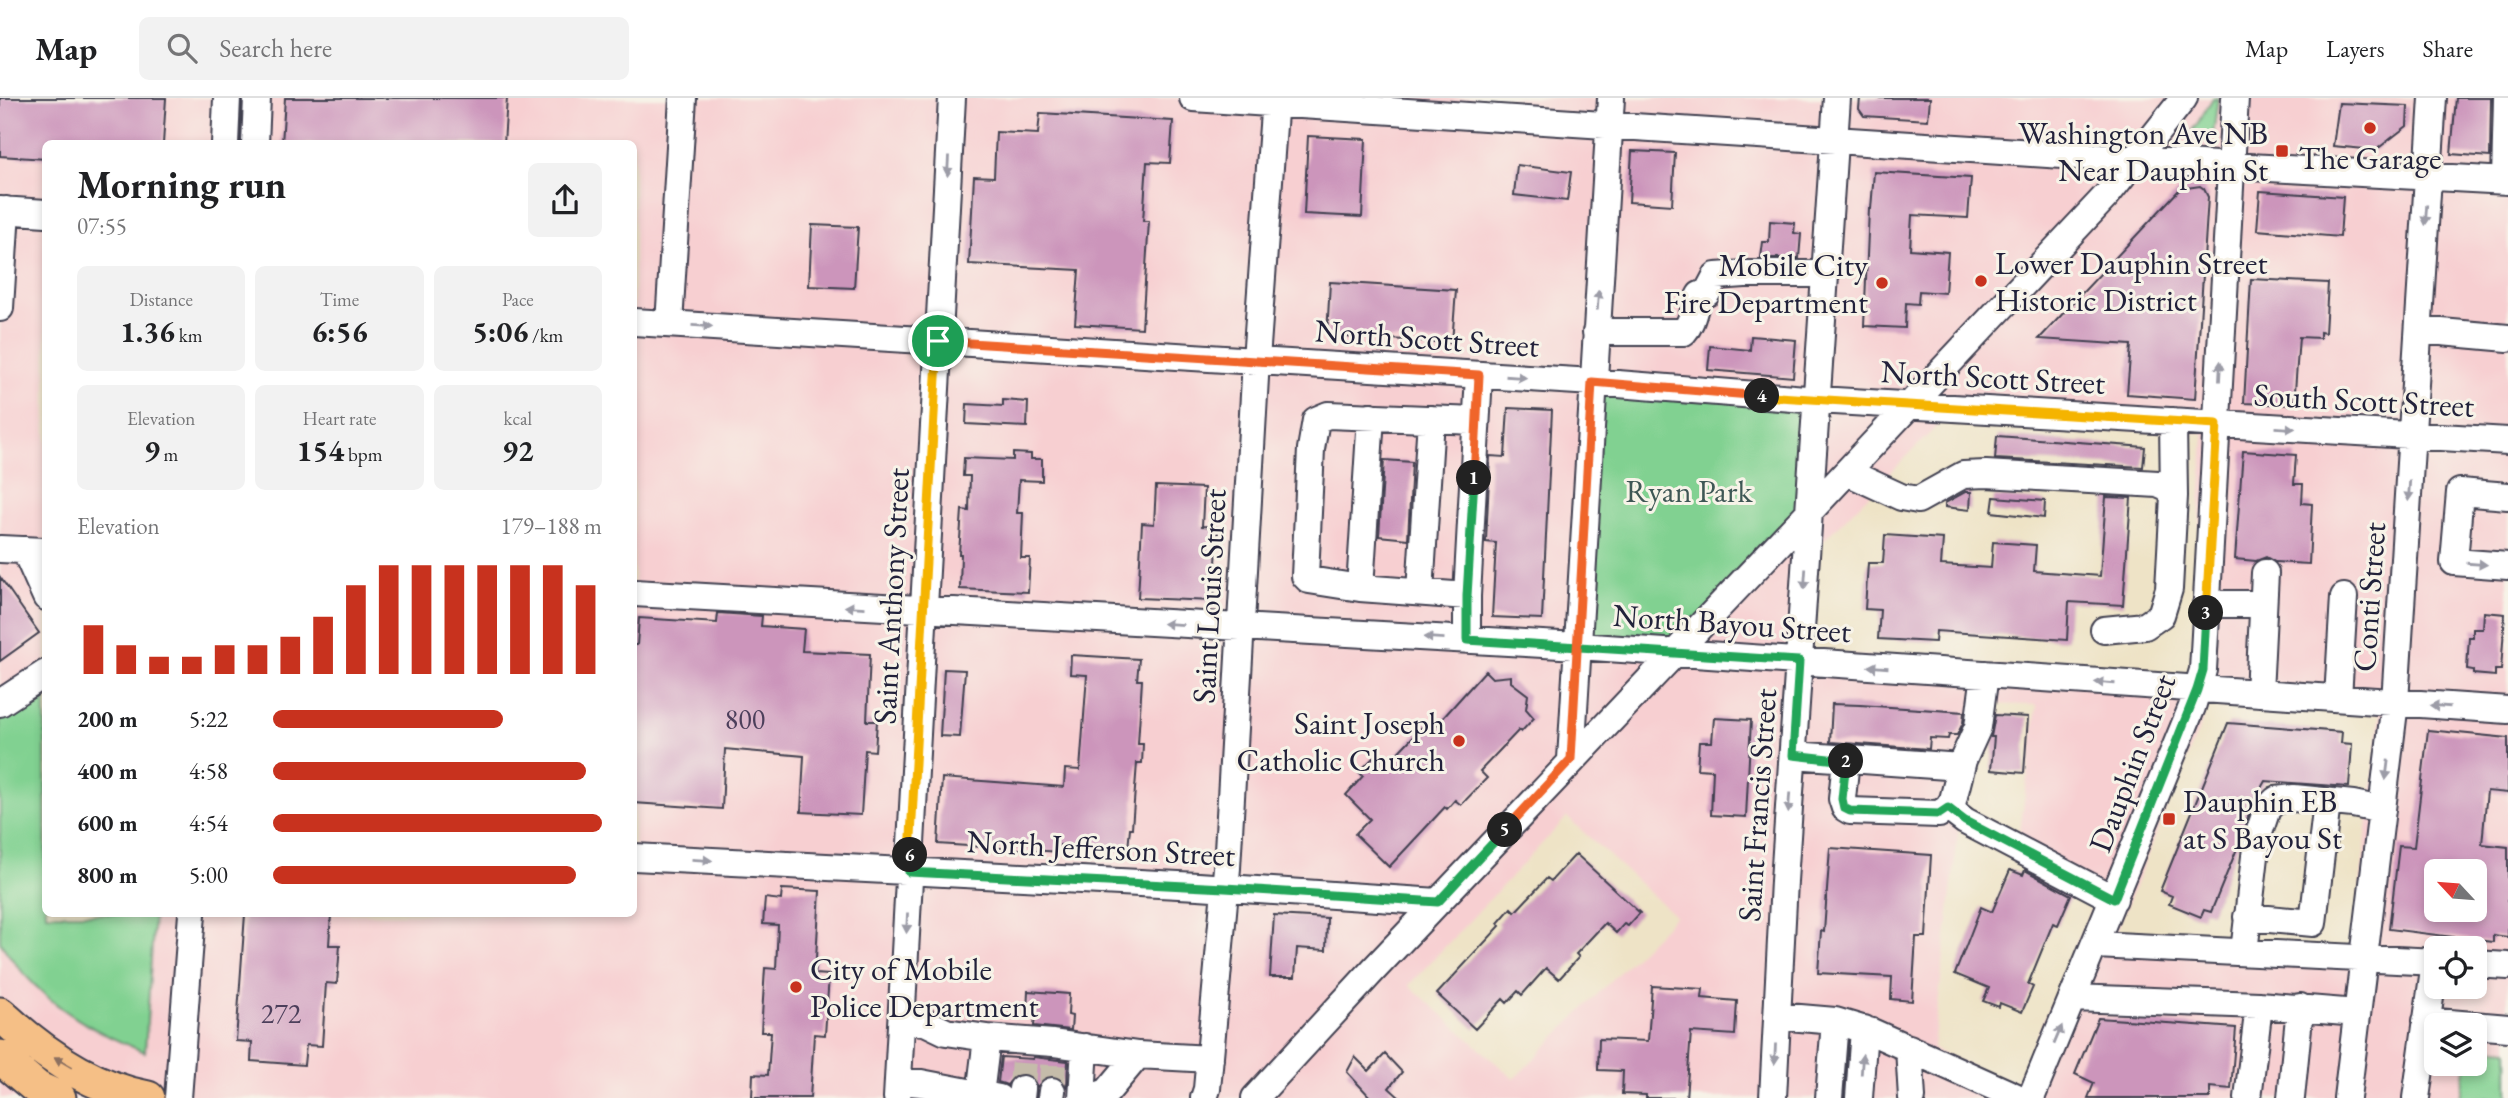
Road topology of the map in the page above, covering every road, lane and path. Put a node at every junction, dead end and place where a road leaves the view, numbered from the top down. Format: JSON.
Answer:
{"nodes":[{"id":1,"x":227,"y":98,"type":"edge"},
{"id":2,"x":257,"y":98,"type":"edge"},
{"id":3,"x":683,"y":98,"type":"edge"},
{"id":4,"x":952,"y":98,"type":"edge"},
{"id":5,"x":1193,"y":98,"type":"edge"},
{"id":6,"x":1837,"y":98,"type":"edge"},
{"id":7,"x":2184,"y":98,"type":"edge"},
{"id":8,"x":2235,"y":98,"type":"edge"},
{"id":9,"x":2433,"y":98,"type":"edge"},
{"id":10,"x":2507,"y":98,"type":"edge"},
{"id":11,"x":1275,"y":101,"type":"edge"},
{"id":12,"x":1610,"y":111,"type":"edge"},
{"id":13,"x":1834,"y":138,"type":"junction"},
{"id":14,"x":225,"y":140,"type":"edge"},
{"id":15,"x":255,"y":140,"type":"edge"},
{"id":16,"x":2507,"y":144,"type":"edge"},
{"id":17,"x":2136,"y":159,"type":"junction"},
{"id":18,"x":2231,"y":166,"type":"junction"},
{"id":19,"x":2428,"y":177,"type":"junction"},
{"id":20,"x":2506,"y":181,"type":"edge"},
{"id":21,"x":3,"y":210,"type":"edge"},
{"id":22,"x":42,"y":213,"type":"edge"},
{"id":23,"x":1826,"y":274,"type":"junction"},
{"id":24,"x":0,"y":308,"type":"edge"},
{"id":25,"x":637,"y":322,"type":"edge"},
{"id":26,"x":668,"y":324,"type":"junction"},
{"id":27,"x":2419,"y":330,"type":"junction"},
{"id":28,"x":1596,"y":332,"type":"junction"},
{"id":29,"x":2508,"y":338,"type":"edge"},
{"id":30,"x":938,"y":341,"type":"junction"},
{"id":31,"x":1256,"y":360,"type":"junction"},
{"id":32,"x":1479,"y":375,"type":"junction"},
{"id":33,"x":1592,"y":382,"type":"junction"},
{"id":34,"x":1818,"y":400,"type":"junction"},
{"id":35,"x":1910,"y":406,"type":"junction"},
{"id":36,"x":1371,"y":416,"type":"junction"},
{"id":37,"x":1431,"y":419,"type":"junction"},
{"id":38,"x":1476,"y":421,"type":"junction"},
{"id":39,"x":2173,"y":421,"type":"junction"},
{"id":40,"x":2217,"y":424,"type":"junction"},
{"id":41,"x":2413,"y":436,"type":"junction"},
{"id":42,"x":2508,"y":441,"type":"edge"},
{"id":43,"x":1847,"y":472,"type":"junction"},
{"id":44,"x":2174,"y":496,"type":"junction"},
{"id":45,"x":2508,"y":496,"type":"edge"},
{"id":46,"x":1810,"y":511,"type":"junction"},
{"id":47,"x":24,"y":550,"type":"edge"},
{"id":48,"x":2508,"y":566,"type":"edge"},
{"id":49,"x":2264,"y":573,"type":"dead end"},
{"id":50,"x":42,"y":588,"type":"edge"},
{"id":51,"x":1360,"y":588,"type":"junction"},
{"id":52,"x":1420,"y":592,"type":"junction"},
{"id":53,"x":637,"y":593,"type":"edge"},
{"id":54,"x":1467,"y":596,"type":"junction"},
{"id":55,"x":2344,"y":597,"type":"dead end"},
{"id":56,"x":2207,"y":604,"type":"junction"},
{"id":57,"x":2263,"y":604,"type":"junction"},
{"id":58,"x":923,"y":611,"type":"junction"},
{"id":59,"x":1241,"y":627,"type":"junction"},
{"id":60,"x":2104,"y":630,"type":"dead end"},
{"id":61,"x":1467,"y":640,"type":"junction"},
{"id":62,"x":1578,"y":646,"type":"junction"},
{"id":63,"x":1673,"y":652,"type":"junction"},
{"id":64,"x":1799,"y":661,"type":"junction"},
{"id":65,"x":1985,"y":674,"type":"junction"},
{"id":66,"x":42,"y":676,"type":"edge"},
{"id":67,"x":2197,"y":690,"type":"junction"},
{"id":68,"x":2259,"y":693,"type":"junction"},
{"id":69,"x":2338,"y":698,"type":"junction"},
{"id":70,"x":2395,"y":702,"type":"junction"},
{"id":71,"x":0,"y":703,"type":"edge"},
{"id":72,"x":2508,"y":710,"type":"edge"},
{"id":73,"x":1793,"y":755,"type":"junction"},
{"id":74,"x":1571,"y":759,"type":"junction"},
{"id":75,"x":1846,"y":759,"type":"junction"},
{"id":76,"x":1961,"y":767,"type":"junction"},
{"id":77,"x":2327,"y":802,"type":"junction"},
{"id":78,"x":1948,"y":808,"type":"junction"},
{"id":79,"x":2382,"y":810,"type":"junction"},
{"id":80,"x":637,"y":857,"type":"edge"},
{"id":81,"x":909,"y":872,"type":"junction"},
{"id":82,"x":1225,"y":888,"type":"junction"},
{"id":83,"x":2114,"y":899,"type":"junction"},
{"id":84,"x":1438,"y":902,"type":"junction"},
{"id":85,"x":192,"y":917,"type":"edge"},
{"id":86,"x":2248,"y":917,"type":"junction"},
{"id":87,"x":2096,"y":945,"type":"junction"},
{"id":88,"x":2244,"y":952,"type":"junction"},
{"id":89,"x":2363,"y":958,"type":"junction"},
{"id":90,"x":2424,"y":961,"type":"edge"},
{"id":91,"x":2487,"y":965,"type":"edge"},
{"id":92,"x":2508,"y":966,"type":"edge"},
{"id":93,"x":2073,"y":999,"type":"junction"},
{"id":94,"x":2259,"y":1005,"type":"junction"},
{"id":95,"x":2300,"y":1007,"type":"junction"},
{"id":96,"x":2357,"y":1013,"type":"junction"},
{"id":97,"x":0,"y":1014,"type":"edge"},
{"id":98,"x":1777,"y":1016,"type":"junction"},
{"id":99,"x":902,"y":1020,"type":"junction"},
{"id":100,"x":1835,"y":1021,"type":"junction"},
{"id":101,"x":2487,"y":1026,"type":"edge"},
{"id":102,"x":2508,"y":1028,"type":"edge"},
{"id":103,"x":1864,"y":1029,"type":"junction"},
{"id":104,"x":2424,"y":1036,"type":"edge"},
{"id":105,"x":988,"y":1038,"type":"junction"},
{"id":106,"x":1085,"y":1048,"type":"junction"},
{"id":107,"x":1909,"y":1048,"type":"junction"},
{"id":108,"x":1138,"y":1055,"type":"junction"},
{"id":109,"x":0,"y":1057,"type":"edge"},
{"id":110,"x":1210,"y":1059,"type":"junction"},
{"id":111,"x":898,"y":1089,"type":"edge"},
{"id":112,"x":1977,"y":1089,"type":"edge"},
{"id":113,"x":1006,"y":1095,"type":"edge"},
{"id":114,"x":59,"y":1098,"type":"edge"},
{"id":115,"x":148,"y":1098,"type":"edge"},
{"id":116,"x":178,"y":1098,"type":"edge"},
{"id":117,"x":1082,"y":1098,"type":"edge"},
{"id":118,"x":1090,"y":1098,"type":"edge"},
{"id":119,"x":1205,"y":1098,"type":"edge"},
{"id":120,"x":1255,"y":1098,"type":"edge"},
{"id":121,"x":1773,"y":1098,"type":"edge"},
{"id":122,"x":1829,"y":1098,"type":"edge"},
{"id":123,"x":1859,"y":1098,"type":"edge"},
{"id":124,"x":1912,"y":1098,"type":"edge"},
{"id":125,"x":2019,"y":1098,"type":"edge"},
{"id":126,"x":2031,"y":1098,"type":"edge"},
{"id":127,"x":2248,"y":1098,"type":"edge"},
{"id":128,"x":2291,"y":1098,"type":"edge"},
{"id":129,"x":2347,"y":1098,"type":"edge"},
{"id":130,"x":2416,"y":1098,"type":"edge"}],
"edges":[{"from":1,"to":14,"type":"street"},
{"from":2,"to":15,"type":"street"},
{"from":3,"to":26,"type":"street"},
{"from":4,"to":30,"type":"street","name":"Saint Anthony Street","one_way":true},
{"from":5,"to":11,"type":"street"},
{"from":6,"to":13,"type":"street","name":"Saint Francis Street"},
{"from":7,"to":17,"type":"street"},
{"from":8,"to":18,"type":"street","name":"Dauphin Street"},
{"from":9,"to":19,"type":"street","name":"Conti Street"},
{"from":10,"to":16,"type":"street"},
{"from":11,"to":12,"type":"street"},
{"from":11,"to":31,"type":"street","name":"Saint Louis Street"},
{"from":12,"to":13,"type":"street"},
{"from":28,"to":12,"type":"street","one_way":true},
{"from":13,"to":17,"type":"street"},
{"from":13,"to":23,"type":"street","name":"Saint Francis Street"},
{"from":16,"to":20,"type":"street"},
{"from":17,"to":18,"type":"street"},
{"from":17,"to":35,"type":"street"},
{"from":18,"to":19,"type":"street"},
{"from":40,"to":18,"type":"street","name":"Dauphin Street","one_way":true},
{"from":19,"to":20,"type":"street"},
{"from":19,"to":27,"type":"street","name":"Conti Street","one_way":true},
{"from":21,"to":22,"type":"street"},
{"from":21,"to":24,"type":"street"},
{"from":23,"to":28,"type":"street"},
{"from":23,"to":34,"type":"street","name":"Saint Francis Street"},
{"from":25,"to":26,"type":"street","name":"North Scott Street"},
{"from":26,"to":30,"type":"street","name":"North Scott Street","one_way":true},
{"from":27,"to":29,"type":"street"},
{"from":27,"to":41,"type":"street","name":"Conti Street"},
{"from":28,"to":33,"type":"street"},
{"from":30,"to":31,"type":"street","name":"North Scott Street"},
{"from":30,"to":58,"type":"street","name":"Saint Anthony Street"},
{"from":31,"to":32,"type":"street","name":"North Scott Street"},
{"from":31,"to":59,"type":"street","name":"Saint Louis Street"},
{"from":32,"to":33,"type":"street","name":"North Scott Street","one_way":true},
{"from":32,"to":38,"type":"street"},
{"from":33,"to":34,"type":"street","name":"North Scott Street"},
{"from":33,"to":62,"type":"street"},
{"from":34,"to":35,"type":"street","name":"North Scott Street"},
{"from":34,"to":46,"type":"street","name":"Saint Francis Street"},
{"from":35,"to":39,"type":"street","name":"North Scott Street"},
{"from":35,"to":43,"type":"street"},
{"from":36,"to":37,"type":"street"},
{"from":36,"to":51,"type":"street"},
{"from":36,"to":51,"type":"street"},
{"from":37,"to":38,"type":"street"},
{"from":37,"to":52,"type":"street"},
{"from":38,"to":54,"type":"street"},
{"from":39,"to":40,"type":"street","name":"North Scott Street"},
{"from":39,"to":44,"type":"street"},
{"from":40,"to":41,"type":"street","name":"South Scott Street","one_way":true},
{"from":40,"to":56,"type":"street","name":"Dauphin Street"},
{"from":41,"to":42,"type":"street","name":"South Scott Street"},
{"from":41,"to":70,"type":"street","name":"Conti Street","one_way":true},
{"from":43,"to":44,"type":"street"},
{"from":43,"to":46,"type":"street"},
{"from":44,"to":60,"type":"street"},
{"from":45,"to":48,"type":"street","one_way":true},
{"from":46,"to":63,"type":"street"},
{"from":46,"to":64,"type":"street","name":"Saint Francis Street","one_way":true},
{"from":47,"to":50,"type":"street"},
{"from":49,"to":57,"type":"street"},
{"from":51,"to":52,"type":"street"},
{"from":52,"to":54,"type":"street"},
{"from":58,"to":53,"type":"street","name":"North Bayou Street","one_way":true},
{"from":54,"to":61,"type":"street"},
{"from":55,"to":69,"type":"street"},
{"from":56,"to":57,"type":"street"},
{"from":56,"to":67,"type":"street","name":"Dauphin Street"},
{"from":57,"to":68,"type":"street"},
{"from":59,"to":58,"type":"street","name":"North Bayou Street","one_way":true},
{"from":58,"to":81,"type":"street","name":"Saint Anthony Street"},
{"from":61,"to":59,"type":"street","name":"North Bayou Street","one_way":true},
{"from":59,"to":82,"type":"street","name":"Saint Louis Street"},
{"from":61,"to":62,"type":"street","name":"North Bayou Street"},
{"from":62,"to":63,"type":"street","name":"North Bayou Street"},
{"from":62,"to":74,"type":"street"},
{"from":63,"to":64,"type":"street","name":"North Bayou Street"},
{"from":63,"to":74,"type":"street"},
{"from":65,"to":64,"type":"street","name":"North Bayou Street","one_way":true},
{"from":64,"to":73,"type":"street","name":"Saint Francis Street"},
{"from":67,"to":65,"type":"street","name":"North Bayou Street","one_way":true},
{"from":65,"to":76,"type":"street"},
{"from":66,"to":71,"type":"street"},
{"from":67,"to":68,"type":"street","name":"North Bayou Street"},
{"from":67,"to":83,"type":"street","name":"Dauphin Street"},
{"from":68,"to":69,"type":"street","name":"North Bayou Street"},
{"from":69,"to":70,"type":"street","name":"North Bayou Street"},
{"from":72,"to":70,"type":"street","name":"North Bayou Street","one_way":true},
{"from":70,"to":79,"type":"street","name":"Conti Street","one_way":true},
{"from":73,"to":75,"type":"street"},
{"from":73,"to":98,"type":"street","name":"Saint Francis Street","one_way":true},
{"from":74,"to":84,"type":"street"},
{"from":75,"to":76,"type":"street"},
{"from":75,"to":78,"type":"street"},
{"from":76,"to":78,"type":"street"},
{"from":77,"to":79,"type":"street"},
{"from":77,"to":86,"type":"street"},
{"from":77,"to":86,"type":"street"},
{"from":78,"to":83,"type":"street"},
{"from":79,"to":89,"type":"street","name":"Conti Street"},
{"from":80,"to":81,"type":"street","name":"North Jefferson Street","one_way":true},
{"from":81,"to":82,"type":"street","name":"North Jefferson Street"},
{"from":81,"to":99,"type":"street","name":"Saint Anthony Street","one_way":true},
{"from":82,"to":84,"type":"street","name":"North Jefferson Street"},
{"from":82,"to":110,"type":"street","name":"Saint Louis Street"},
{"from":83,"to":87,"type":"street","name":"Dauphin Street"},
{"from":84,"to":120,"type":"street"},
{"from":85,"to":116,"type":"street"},
{"from":86,"to":88,"type":"street"},
{"from":87,"to":88,"type":"street"},
{"from":87,"to":93,"type":"street","name":"Dauphin Street"},
{"from":88,"to":89,"type":"street"},
{"from":89,"to":90,"type":"street"},
{"from":89,"to":96,"type":"street","name":"Conti Street"},
{"from":91,"to":92,"type":"street"},
{"from":93,"to":94,"type":"street"},
{"from":126,"to":93,"type":"street","name":"Dauphin Street","one_way":true},
{"from":94,"to":95,"type":"street"},
{"from":94,"to":127,"type":"street"},
{"from":95,"to":96,"type":"street"},
{"from":95,"to":128,"type":"street"},
{"from":96,"to":129,"type":"street","name":"Conti Street"},
{"from":115,"to":97,"type":"main road","one_way":true},
{"from":98,"to":100,"type":"street"},
{"from":98,"to":121,"type":"street","name":"Saint Francis Street","one_way":true},
{"from":99,"to":105,"type":"street"},
{"from":99,"to":111,"type":"street","name":"Saint Anthony Street"},
{"from":100,"to":103,"type":"street"},
{"from":100,"to":122,"type":"street"},
{"from":101,"to":102,"type":"street"},
{"from":103,"to":107,"type":"street"},
{"from":123,"to":103,"type":"street","one_way":true},
{"from":104,"to":130,"type":"street"},
{"from":105,"to":106,"type":"street"},
{"from":105,"to":113,"type":"street"},
{"from":106,"to":108,"type":"street"},
{"from":106,"to":117,"type":"street"},
{"from":107,"to":112,"type":"street"},
{"from":107,"to":124,"type":"street"},
{"from":108,"to":110,"type":"street"},
{"from":108,"to":118,"type":"street"},
{"from":109,"to":114,"type":"main road"},
{"from":110,"to":119,"type":"street","name":"Saint Louis Street"},
{"from":111,"to":113,"type":"street"},
{"from":112,"to":125,"type":"street"}]}
